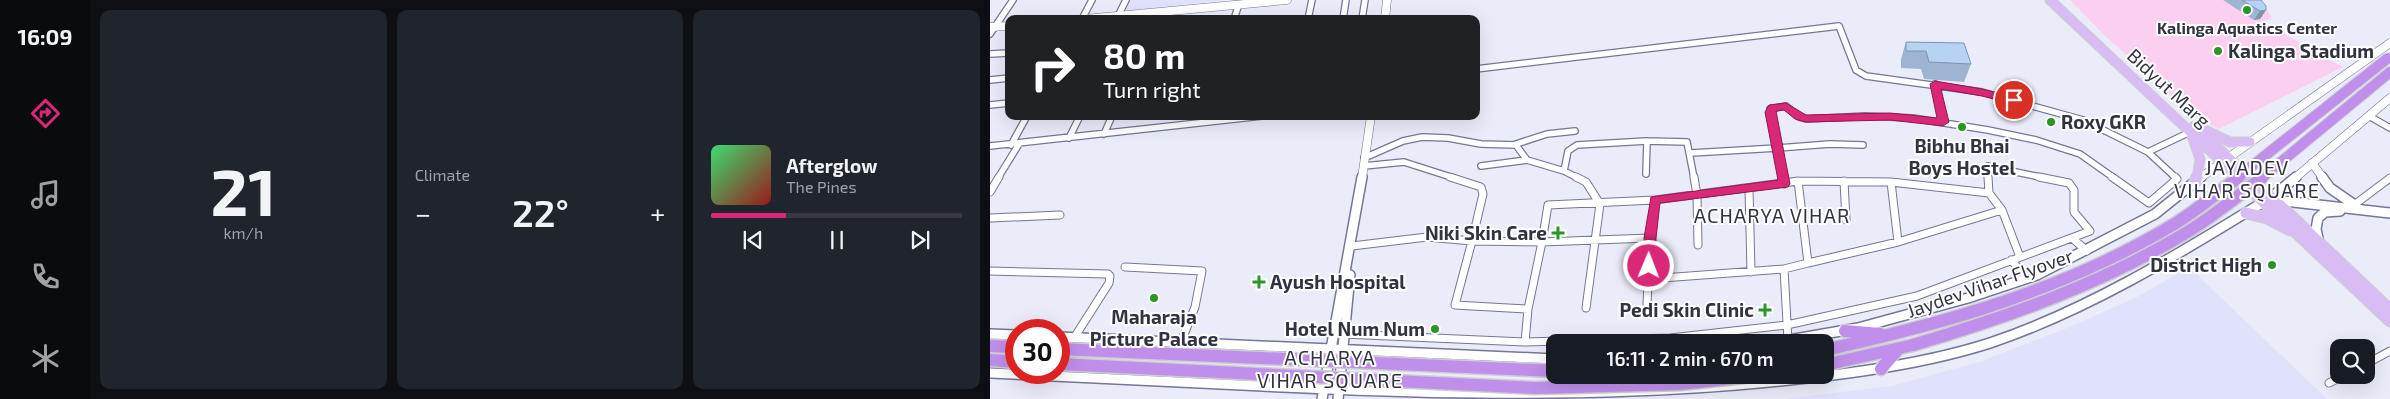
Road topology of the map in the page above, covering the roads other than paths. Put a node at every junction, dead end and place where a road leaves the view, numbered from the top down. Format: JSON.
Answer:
{"nodes":[{"id":1,"x":1013,"y":0,"type":"edge"},
{"id":2,"x":1092,"y":0,"type":"edge"},
{"id":3,"x":1126,"y":0,"type":"edge"},
{"id":4,"x":1288,"y":0,"type":"edge"},
{"id":5,"x":1312,"y":0,"type":"edge"},
{"id":6,"x":1346,"y":0,"type":"edge"},
{"id":7,"x":1365,"y":0,"type":"edge"},
{"id":8,"x":1387,"y":0,"type":"edge"},
{"id":9,"x":2050,"y":0,"type":"edge"},
{"id":10,"x":2059,"y":0,"type":"edge"},
{"id":11,"x":1229,"y":3,"type":"edge"},
{"id":12,"x":1239,"y":4,"type":"junction"},
{"id":13,"x":1085,"y":15,"type":"edge"},
{"id":14,"x":1118,"y":15,"type":"edge"},
{"id":15,"x":1155,"y":15,"type":"edge"},
{"id":16,"x":1235,"y":15,"type":"edge"},
{"id":17,"x":1309,"y":15,"type":"edge"},
{"id":18,"x":1344,"y":15,"type":"edge"},
{"id":19,"x":1363,"y":15,"type":"edge"},
{"id":20,"x":1385,"y":15,"type":"edge"},
{"id":21,"x":1005,"y":26,"type":"edge"},
{"id":22,"x":992,"y":27,"type":"edge"},
{"id":23,"x":990,"y":34,"type":"edge"},
{"id":24,"x":2390,"y":43,"type":"edge"},
{"id":25,"x":1005,"y":53,"type":"edge"},
{"id":26,"x":990,"y":54,"type":"edge"},
{"id":27,"x":2389,"y":57,"type":"edge"},
{"id":28,"x":1480,"y":69,"type":"edge"},
{"id":29,"x":2390,"y":72,"type":"edge"},
{"id":30,"x":1005,"y":78,"type":"edge"},
{"id":31,"x":990,"y":80,"type":"edge"},
{"id":32,"x":1935,"y":84,"type":"junction"},
{"id":33,"x":2390,"y":98,"type":"edge"},
{"id":34,"x":1005,"y":103,"type":"edge"},
{"id":35,"x":990,"y":105,"type":"edge"},
{"id":36,"x":2369,"y":116,"type":"junction"},
{"id":37,"x":1025,"y":120,"type":"edge"},
{"id":38,"x":1078,"y":120,"type":"edge"},
{"id":39,"x":1110,"y":120,"type":"edge"},
{"id":40,"x":1200,"y":120,"type":"edge"},
{"id":41,"x":1226,"y":120,"type":"edge"},
{"id":42,"x":1370,"y":120,"type":"edge"},
{"id":43,"x":2187,"y":120,"type":"junction"},
{"id":44,"x":1943,"y":122,"type":"junction"},
{"id":45,"x":1199,"y":123,"type":"junction"},
{"id":46,"x":2390,"y":128,"type":"edge"},
{"id":47,"x":1576,"y":131,"type":"dead end"},
{"id":48,"x":2190,"y":132,"type":"junction"},
{"id":49,"x":1104,"y":134,"type":"junction"},
{"id":50,"x":1069,"y":138,"type":"junction"},
{"id":51,"x":1647,"y":141,"type":"junction"},
{"id":52,"x":2250,"y":142,"type":"junction"},
{"id":53,"x":1019,"y":144,"type":"junction"},
{"id":54,"x":1011,"y":145,"type":"junction"},
{"id":55,"x":1513,"y":145,"type":"junction"},
{"id":56,"x":990,"y":146,"type":"edge"},
{"id":57,"x":1863,"y":146,"type":"dead end"},
{"id":58,"x":1777,"y":148,"type":"junction"},
{"id":59,"x":2148,"y":152,"type":"junction"},
{"id":60,"x":1691,"y":153,"type":"junction"},
{"id":61,"x":1365,"y":154,"type":"junction"},
{"id":62,"x":1527,"y":160,"type":"junction"},
{"id":63,"x":2225,"y":160,"type":"junction"},
{"id":64,"x":2312,"y":163,"type":"junction"},
{"id":65,"x":1481,"y":166,"type":"dead end"},
{"id":66,"x":1988,"y":166,"type":"dead end"},
{"id":67,"x":1564,"y":171,"type":"junction"},
{"id":68,"x":2011,"y":171,"type":"dead end"},
{"id":69,"x":1646,"y":174,"type":"dead end"},
{"id":70,"x":2390,"y":178,"type":"edge"},
{"id":71,"x":1798,"y":181,"type":"junction"},
{"id":72,"x":1844,"y":181,"type":"junction"},
{"id":73,"x":1891,"y":182,"type":"junction"},
{"id":74,"x":2195,"y":182,"type":"junction"},
{"id":75,"x":1784,"y":184,"type":"junction"},
{"id":76,"x":1749,"y":189,"type":"junction"},
{"id":77,"x":991,"y":191,"type":"edge"},
{"id":78,"x":1989,"y":194,"type":"junction"},
{"id":79,"x":1697,"y":195,"type":"junction"},
{"id":80,"x":2270,"y":199,"type":"junction"},
{"id":81,"x":1655,"y":200,"type":"junction"},
{"id":82,"x":1600,"y":204,"type":"junction"},
{"id":83,"x":2357,"y":207,"type":"junction"},
{"id":84,"x":2002,"y":210,"type":"junction"},
{"id":85,"x":2246,"y":213,"type":"junction"},
{"id":86,"x":2390,"y":213,"type":"edge"},
{"id":87,"x":1060,"y":215,"type":"dead end"},
{"id":88,"x":990,"y":218,"type":"edge"},
{"id":89,"x":2390,"y":218,"type":"edge"},
{"id":90,"x":1846,"y":220,"type":"dead end"},
{"id":91,"x":2302,"y":236,"type":"junction"},
{"id":92,"x":1650,"y":238,"type":"junction"},
{"id":93,"x":2072,"y":238,"type":"junction"},
{"id":94,"x":1594,"y":240,"type":"junction"},
{"id":95,"x":1472,"y":241,"type":"junction"},
{"id":96,"x":1542,"y":242,"type":"junction"},
{"id":97,"x":1898,"y":242,"type":"junction"},
{"id":98,"x":2319,"y":243,"type":"junction"},
{"id":99,"x":1698,"y":245,"type":"dead end"},
{"id":100,"x":1352,"y":246,"type":"junction"},
{"id":101,"x":2087,"y":252,"type":"junction"},
{"id":102,"x":2020,"y":257,"type":"junction"},
{"id":103,"x":2011,"y":260,"type":"junction"},
{"id":104,"x":1349,"y":263,"type":"junction"},
{"id":105,"x":1808,"y":263,"type":"junction"},
{"id":106,"x":1125,"y":267,"type":"dead end"},
{"id":107,"x":1784,"y":269,"type":"junction"},
{"id":108,"x":990,"y":271,"type":"edge"},
{"id":109,"x":1750,"y":272,"type":"junction"},
{"id":110,"x":2027,"y":278,"type":"junction"},
{"id":111,"x":1649,"y":279,"type":"junction"},
{"id":112,"x":1647,"y":304,"type":"dead end"},
{"id":113,"x":1586,"y":308,"type":"dead end"},
{"id":114,"x":1528,"y":309,"type":"junction"},
{"id":115,"x":2390,"y":310,"type":"edge"},
{"id":116,"x":2390,"y":321,"type":"edge"},
{"id":117,"x":1787,"y":325,"type":"junction"},
{"id":118,"x":1845,"y":331,"type":"junction"},
{"id":119,"x":990,"y":334,"type":"edge"},
{"id":120,"x":1343,"y":334,"type":"junction"},
{"id":121,"x":1784,"y":334,"type":"edge"},
{"id":122,"x":1828,"y":334,"type":"edge"},
{"id":123,"x":1899,"y":334,"type":"junction"},
{"id":124,"x":1005,"y":335,"type":"edge"},
{"id":125,"x":1070,"y":338,"type":"edge"},
{"id":126,"x":1074,"y":338,"type":"junction"},
{"id":127,"x":1181,"y":342,"type":"junction"},
{"id":128,"x":1516,"y":342,"type":"junction"},
{"id":129,"x":1524,"y":342,"type":"junction"},
{"id":130,"x":990,"y":346,"type":"edge"},
{"id":131,"x":1005,"y":347,"type":"edge"},
{"id":132,"x":1304,"y":348,"type":"junction"},
{"id":133,"x":1834,"y":348,"type":"edge"},
{"id":134,"x":1070,"y":349,"type":"edge"},
{"id":135,"x":1898,"y":349,"type":"junction"},
{"id":136,"x":1336,"y":350,"type":"junction"},
{"id":137,"x":2390,"y":351,"type":"edge"},
{"id":138,"x":1389,"y":352,"type":"junction"},
{"id":139,"x":1513,"y":358,"type":"junction"},
{"id":140,"x":1546,"y":359,"type":"edge"},
{"id":141,"x":2375,"y":359,"type":"edge"},
{"id":142,"x":990,"y":360,"type":"edge"},
{"id":143,"x":1005,"y":361,"type":"edge"},
{"id":144,"x":1834,"y":363,"type":"edge"},
{"id":145,"x":1070,"y":365,"type":"edge"},
{"id":146,"x":1881,"y":369,"type":"junction"},
{"id":147,"x":1546,"y":371,"type":"edge"},
{"id":148,"x":990,"y":373,"type":"edge"},
{"id":149,"x":1665,"y":384,"type":"edge"},
{"id":150,"x":1304,"y":390,"type":"junction"},
{"id":151,"x":1361,"y":393,"type":"junction"},
{"id":152,"x":1323,"y":395,"type":"edge"},
{"id":153,"x":1339,"y":395,"type":"edge"}],
"edges":[{"from":1,"to":22,"type":"street"},
{"from":2,"to":13,"type":"street"},
{"from":3,"to":14,"type":"street"},
{"from":4,"to":12,"type":"street"},
{"from":5,"to":17,"type":"street"},
{"from":6,"to":18,"type":"street"},
{"from":7,"to":19,"type":"street"},
{"from":8,"to":20,"type":"street"},
{"from":9,"to":48,"type":"main road","name":"Bidyut Marg"},
{"from":10,"to":43,"type":"main road","name":"Bidyut Marg"},
{"from":11,"to":12,"type":"street"},
{"from":11,"to":15,"type":"street"},
{"from":12,"to":16,"type":"street"},
{"from":21,"to":22,"type":"street"},
{"from":22,"to":23,"type":"street"},
{"from":24,"to":52,"type":"street"},
{"from":25,"to":26,"type":"street"},
{"from":27,"to":123,"type":"highway","name":"Jaydev Vihar Flyover","bridge":true},
{"from":28,"to":32,"type":"street"},
{"from":29,"to":135,"type":"highway","name":"Jaydev Vihar Flyover","bridge":true},
{"from":30,"to":31,"type":"street"},
{"from":32,"to":44,"type":"street"},
{"from":32,"to":59,"type":"street"},
{"from":33,"to":36,"type":"street"},
{"from":34,"to":35,"type":"street"},
{"from":36,"to":46,"type":"street"},
{"from":36,"to":64,"type":"street"},
{"from":37,"to":54,"type":"street"},
{"from":38,"to":50,"type":"street"},
{"from":39,"to":49,"type":"street"},
{"from":40,"to":45,"type":"street"},
{"from":41,"to":45,"type":"street"},
{"from":42,"to":61,"type":"street"},
{"from":43,"to":52,"type":"main road"},
{"from":43,"to":63,"type":"main road","name":"Bidyut Marg"},
{"from":44,"to":58,"type":"street"},
{"from":44,"to":59,"type":"street"},
{"from":45,"to":49,"type":"street"},
{"from":47,"to":55,"type":"street"},
{"from":48,"to":59,"type":"street"},
{"from":48,"to":63,"type":"main road","name":"Bidyut Marg"},
{"from":48,"to":74,"type":"main road"},
{"from":49,"to":50,"type":"street"},
{"from":50,"to":53,"type":"street"},
{"from":51,"to":60,"type":"street"},
{"from":51,"to":67,"type":"street"},
{"from":51,"to":69,"type":"street"},
{"from":52,"to":63,"type":"street"},
{"from":53,"to":54,"type":"street"},
{"from":53,"to":77,"type":"street"},
{"from":54,"to":56,"type":"street"},
{"from":55,"to":61,"type":"street"},
{"from":55,"to":62,"type":"street"},
{"from":57,"to":58,"type":"street"},
{"from":58,"to":60,"type":"street"},
{"from":58,"to":75,"type":"street"},
{"from":60,"to":79,"type":"street"},
{"from":61,"to":95,"type":"street"},
{"from":61,"to":100,"type":"street"},
{"from":62,"to":65,"type":"street"},
{"from":62,"to":67,"type":"street"},
{"from":63,"to":74,"type":"street"},
{"from":63,"to":80,"type":"main road","name":"Bidyut Marg"},
{"from":64,"to":80,"type":"street"},
{"from":64,"to":83,"type":"street"},
{"from":66,"to":78,"type":"street"},
{"from":67,"to":82,"type":"street"},
{"from":68,"to":93,"type":"street"},
{"from":70,"to":83,"type":"street"},
{"from":71,"to":72,"type":"street"},
{"from":71,"to":75,"type":"street"},
{"from":71,"to":105,"type":"street"},
{"from":72,"to":73,"type":"street"},
{"from":72,"to":90,"type":"street"},
{"from":73,"to":78,"type":"street"},
{"from":73,"to":97,"type":"street"},
{"from":74,"to":101,"type":"street"},
{"from":75,"to":76,"type":"street"},
{"from":76,"to":79,"type":"street"},
{"from":76,"to":109,"type":"street"},
{"from":78,"to":84,"type":"street"},
{"from":79,"to":81,"type":"street"},
{"from":79,"to":99,"type":"street"},
{"from":80,"to":83,"type":"street"},
{"from":80,"to":85,"type":"street"},
{"from":80,"to":91,"type":"main road"},
{"from":80,"to":98,"type":"main road"},
{"from":81,"to":82,"type":"street"},
{"from":81,"to":92,"type":"street"},
{"from":82,"to":94,"type":"street"},
{"from":82,"to":96,"type":"street"},
{"from":83,"to":86,"type":"street"},
{"from":84,"to":97,"type":"street"},
{"from":84,"to":102,"type":"street"},
{"from":85,"to":91,"type":"main road"},
{"from":85,"to":146,"type":"street"},
{"from":87,"to":88,"type":"street"},
{"from":89,"to":98,"type":"street"},
{"from":91,"to":116,"type":"main road"},
{"from":92,"to":94,"type":"street"},
{"from":92,"to":111,"type":"street"},
{"from":93,"to":101,"type":"street"},
{"from":93,"to":102,"type":"street"},
{"from":94,"to":96,"type":"street"},
{"from":94,"to":113,"type":"street"},
{"from":95,"to":96,"type":"street"},
{"from":95,"to":100,"type":"street"},
{"from":95,"to":114,"type":"street"},
{"from":96,"to":114,"type":"street"},
{"from":97,"to":105,"type":"street"},
{"from":98,"to":115,"type":"main road"},
{"from":100,"to":104,"type":"street"},
{"from":101,"to":110,"type":"street"},
{"from":102,"to":103,"type":"street"},
{"from":103,"to":110,"type":"street"},
{"from":103,"to":117,"type":"street"},
{"from":104,"to":120,"type":"street"},
{"from":104,"to":136,"type":"street"},
{"from":105,"to":107,"type":"street"},
{"from":106,"to":127,"type":"street"},
{"from":107,"to":109,"type":"street"},
{"from":107,"to":117,"type":"street"},
{"from":108,"to":126,"type":"street"},
{"from":109,"to":111,"type":"street"},
{"from":110,"to":118,"type":"street"},
{"from":111,"to":112,"type":"street"},
{"from":114,"to":129,"type":"street"},
{"from":117,"to":121,"type":"street"},
{"from":117,"to":129,"type":"street"},
{"from":118,"to":122,"type":"street"},
{"from":118,"to":123,"type":"highway"},
{"from":119,"to":124,"type":"street"},
{"from":120,"to":128,"type":"street"},
{"from":120,"to":136,"type":"street"},
{"from":123,"to":133,"type":"highway","name":"Jaydev Vihar Flyover"},
{"from":125,"to":126,"type":"street"},
{"from":126,"to":127,"type":"street"},
{"from":127,"to":132,"type":"street"},
{"from":128,"to":129,"type":"street"},
{"from":128,"to":139,"type":"street"},
{"from":130,"to":131,"type":"highway"},
{"from":132,"to":136,"type":"street"},
{"from":132,"to":150,"type":"street"},
{"from":134,"to":147,"type":"highway","bridge":true},
{"from":135,"to":144,"type":"highway","name":"Jaydev Vihar Flyover"},
{"from":135,"to":146,"type":"highway"},
{"from":136,"to":138,"type":"street"},
{"from":136,"to":152,"type":"street"},
{"from":136,"to":153,"type":"street"},
{"from":137,"to":141,"type":"street"},
{"from":138,"to":139,"type":"street"},
{"from":138,"to":151,"type":"street"},
{"from":139,"to":140,"type":"street"},
{"from":142,"to":143,"type":"highway"},
{"from":145,"to":149,"type":"highway","bridge":true},
{"from":146,"to":151,"type":"street"},
{"from":148,"to":150,"type":"street"},
{"from":150,"to":152,"type":"street"},
{"from":151,"to":153,"type":"street"},
{"from":152,"to":153,"type":"street"}]}
